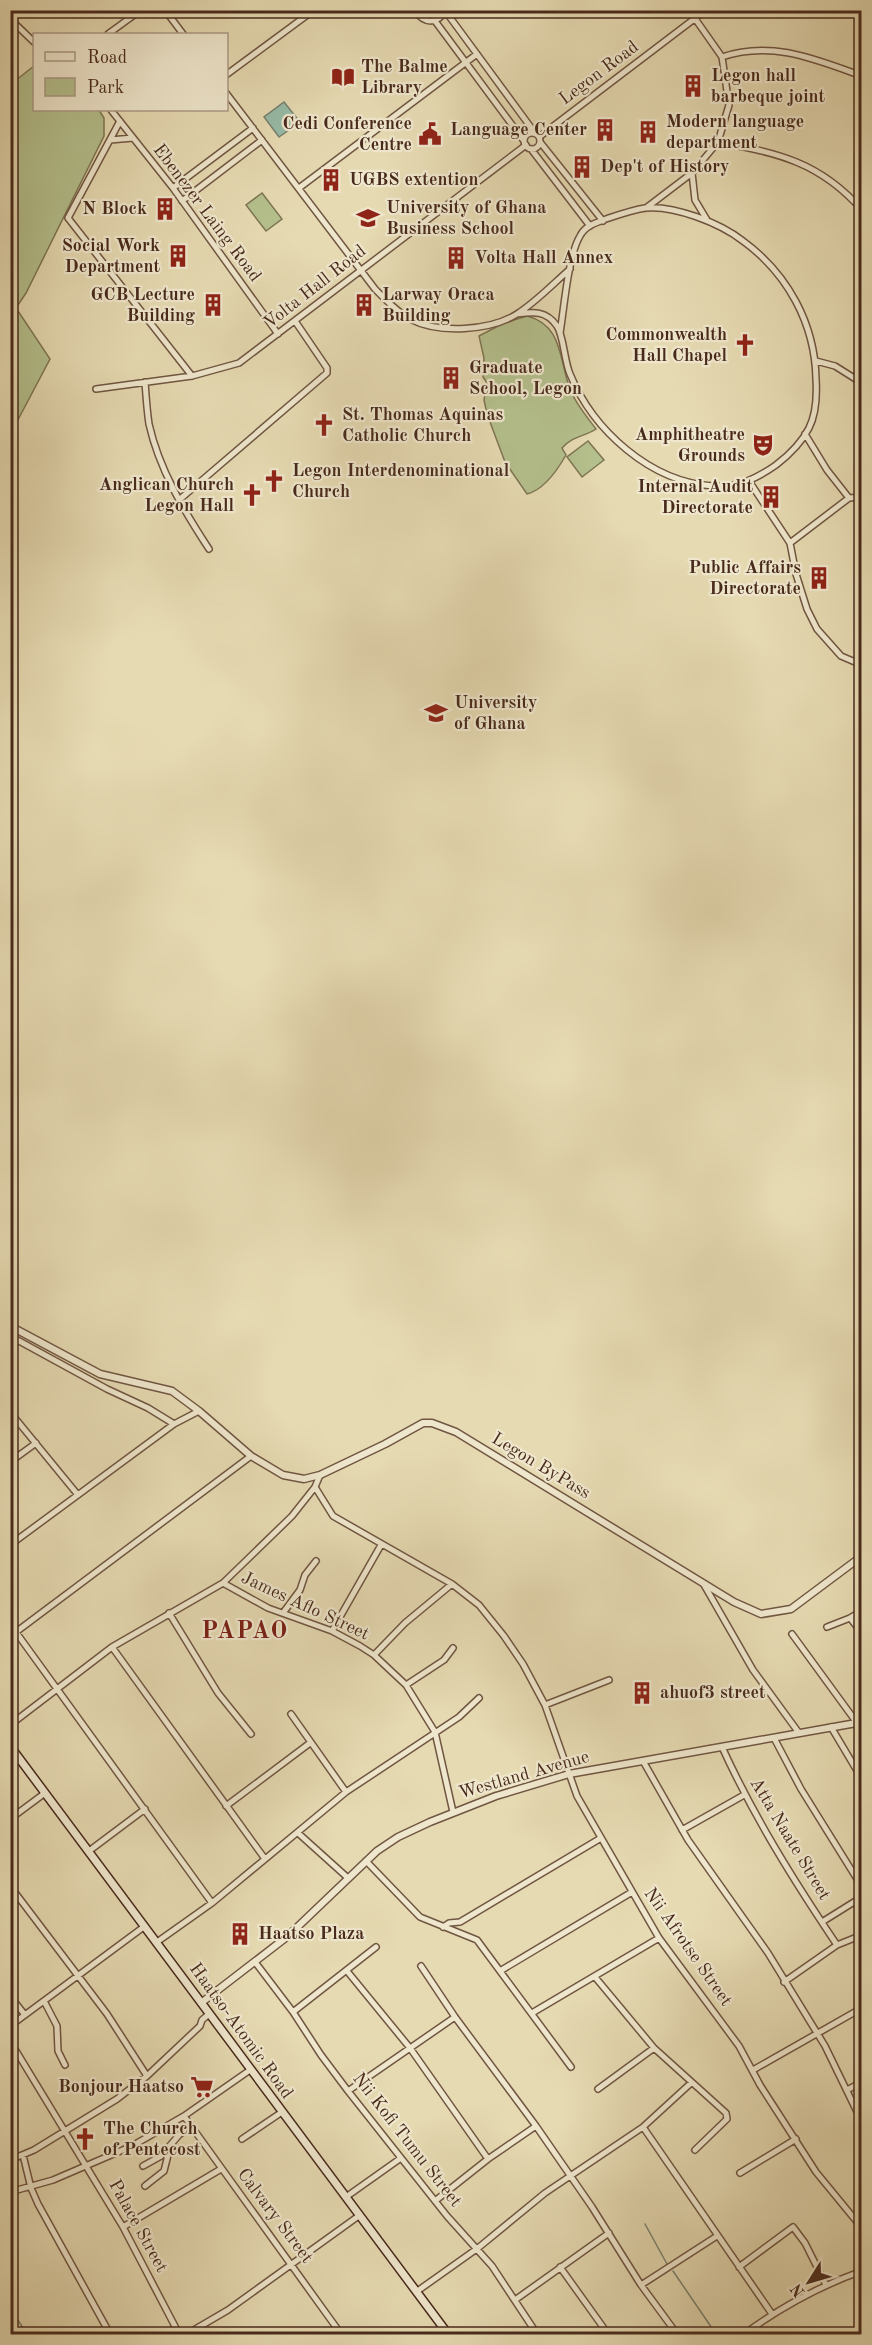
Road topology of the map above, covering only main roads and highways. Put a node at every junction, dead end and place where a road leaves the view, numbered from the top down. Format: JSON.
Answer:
{"nodes":[{"id":1,"x":10,"y":1746,"type":"edge"},
{"id":2,"x":448,"y":2334,"type":"edge"}],
"edges":[{"from":1,"to":2,"type":"main road","name":"Haatso-Atomic Road"}]}
